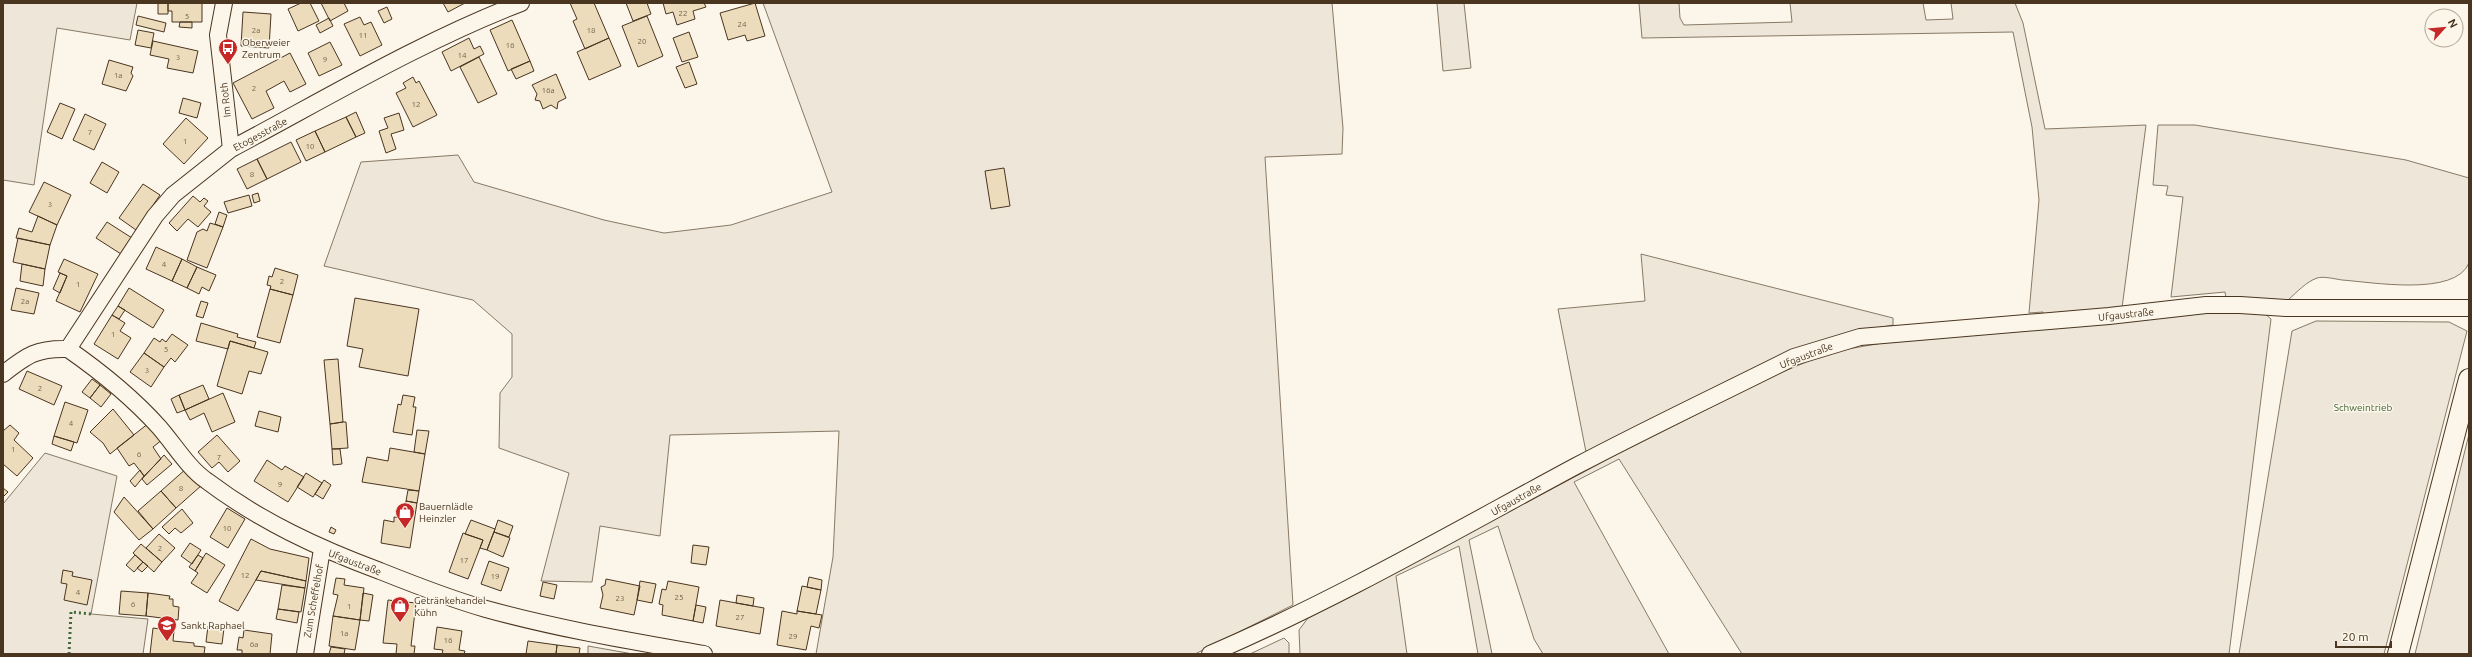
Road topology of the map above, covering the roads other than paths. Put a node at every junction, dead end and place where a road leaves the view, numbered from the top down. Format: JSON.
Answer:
{"nodes":[{"id":1,"x":224,"y":3,"type":"edge"},
{"id":2,"x":521,"y":3,"type":"edge"},
{"id":3,"x":231,"y":149,"type":"junction"},
{"id":4,"x":2469,"y":308,"type":"edge"},
{"id":5,"x":68,"y":349,"type":"junction"},
{"id":6,"x":3,"y":374,"type":"edge"},
{"id":7,"x":2469,"y":379,"type":"edge"},
{"id":8,"x":322,"y":549,"type":"junction"},
{"id":9,"x":304,"y":654,"type":"edge"},
{"id":10,"x":704,"y":654,"type":"edge"},
{"id":11,"x":1210,"y":654,"type":"edge"},
{"id":12,"x":2398,"y":654,"type":"edge"}],
"edges":[{"from":1,"to":3,"type":"street","name":"Im Roth"},
{"from":2,"to":3,"type":"street","name":"Etogesstraße"},
{"from":3,"to":5,"type":"street","name":"Etogesstraße"},
{"from":4,"to":11,"type":"street","name":"Ufgaustraße"},
{"from":5,"to":6,"type":"street"},
{"from":5,"to":8,"type":"street","name":"Ufgaustraße"},
{"from":7,"to":12,"type":"street"},
{"from":8,"to":9,"type":"street","name":"Zum Scheffelhof"},
{"from":8,"to":10,"type":"street","name":"Ufgaustraße"}]}
